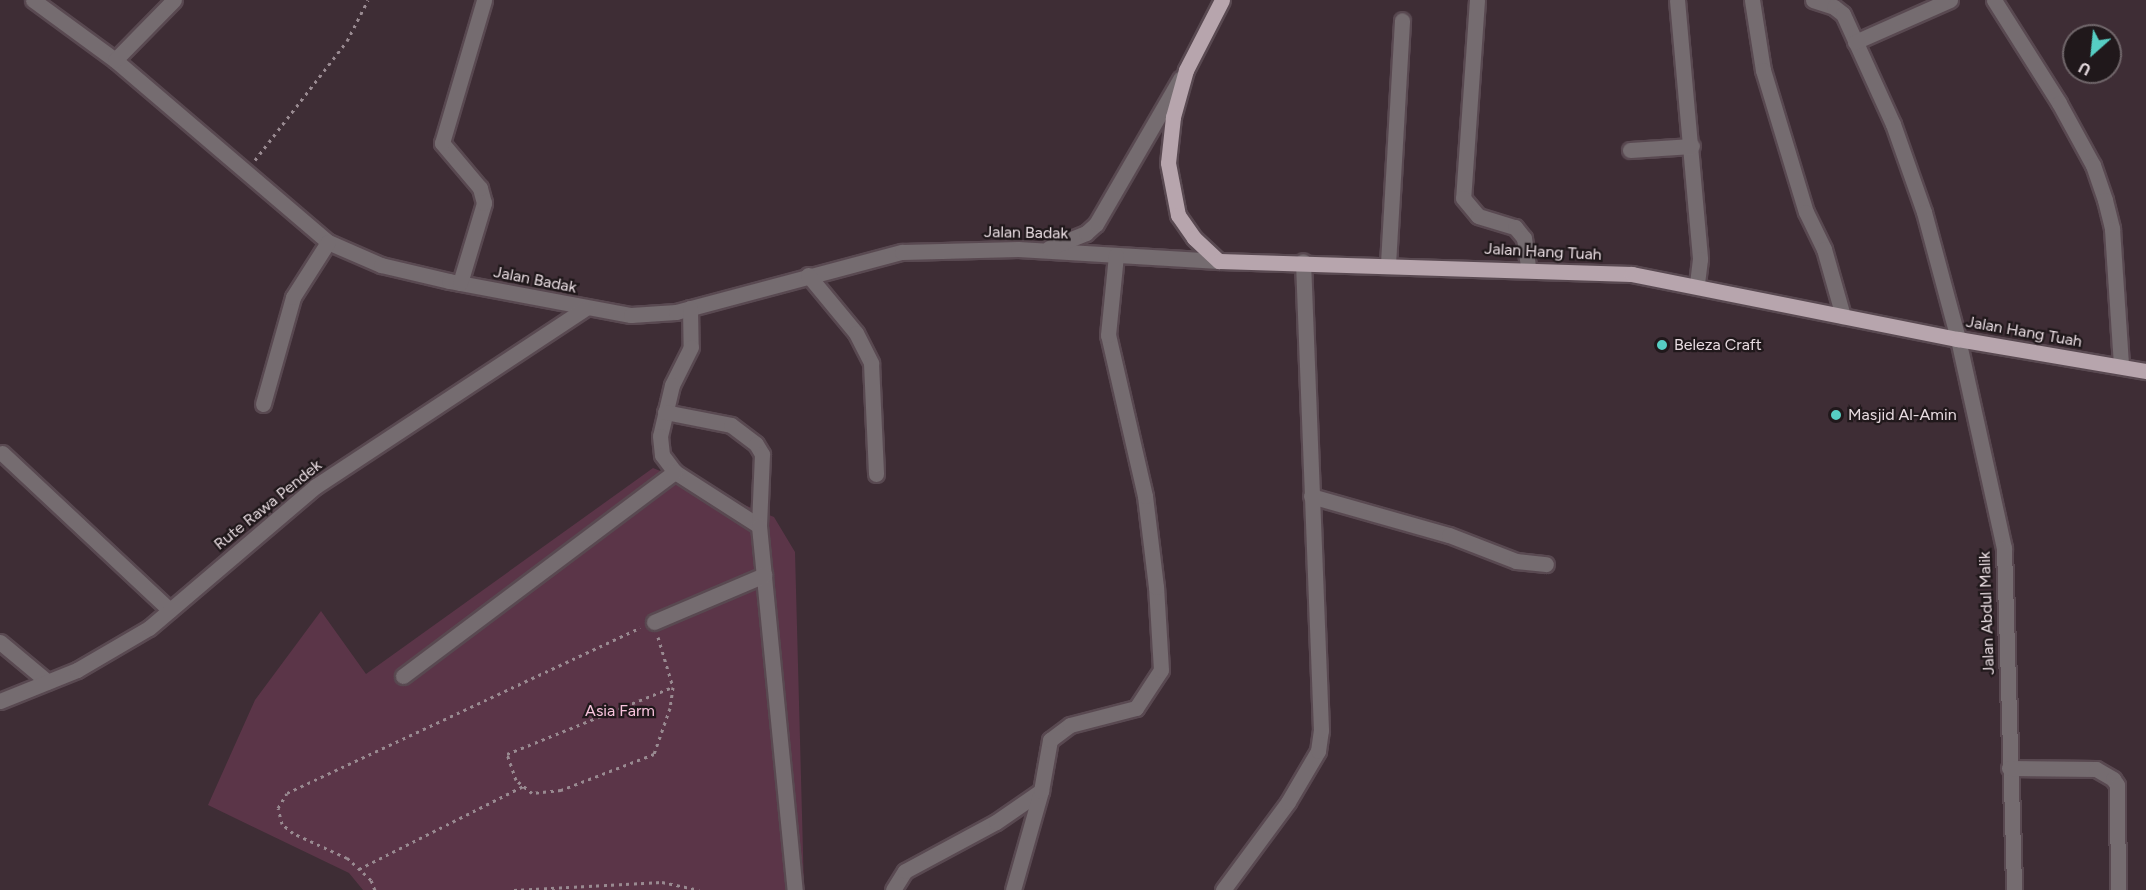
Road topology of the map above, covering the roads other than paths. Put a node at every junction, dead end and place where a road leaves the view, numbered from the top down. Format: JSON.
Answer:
{"nodes":[{"id":1,"x":33,"y":0,"type":"edge"},
{"id":2,"x":174,"y":0,"type":"edge"},
{"id":3,"x":484,"y":0,"type":"edge"},
{"id":4,"x":1222,"y":0,"type":"edge"},
{"id":5,"x":1477,"y":0,"type":"edge"},
{"id":6,"x":1677,"y":0,"type":"edge"},
{"id":7,"x":1752,"y":0,"type":"edge"},
{"id":8,"x":1813,"y":0,"type":"edge"},
{"id":9,"x":1950,"y":0,"type":"edge"},
{"id":10,"x":1994,"y":0,"type":"edge"},
{"id":11,"x":1402,"y":20,"type":"dead end"},
{"id":12,"x":1856,"y":42,"type":"junction"},
{"id":13,"x":115,"y":60,"type":"junction"},
{"id":14,"x":1186,"y":70,"type":"junction"},
{"id":15,"x":1692,"y":146,"type":"junction"},
{"id":16,"x":1630,"y":150,"type":"dead end"},
{"id":17,"x":328,"y":242,"type":"junction"},
{"id":18,"x":1046,"y":250,"type":"junction"},
{"id":19,"x":1116,"y":255,"type":"junction"},
{"id":20,"x":1219,"y":261,"type":"junction"},
{"id":21,"x":1304,"y":261,"type":"junction"},
{"id":22,"x":1388,"y":264,"type":"junction"},
{"id":23,"x":1528,"y":268,"type":"junction"},
{"id":24,"x":808,"y":275,"type":"junction"},
{"id":25,"x":460,"y":283,"type":"junction"},
{"id":26,"x":1697,"y":285,"type":"junction"},
{"id":27,"x":586,"y":308,"type":"junction"},
{"id":28,"x":690,"y":308,"type":"junction"},
{"id":29,"x":1844,"y":316,"type":"junction"},
{"id":30,"x":1958,"y":339,"type":"junction"},
{"id":31,"x":2121,"y":366,"type":"junction"},
{"id":32,"x":2146,"y":371,"type":"edge"},
{"id":33,"x":263,"y":404,"type":"dead end"},
{"id":34,"x":665,"y":412,"type":"junction"},
{"id":35,"x":2,"y":453,"type":"dead end"},
{"id":36,"x":675,"y":472,"type":"junction"},
{"id":37,"x":876,"y":474,"type":"dead end"},
{"id":38,"x":1311,"y":496,"type":"junction"},
{"id":39,"x":759,"y":526,"type":"junction"},
{"id":40,"x":1546,"y":564,"type":"dead end"},
{"id":41,"x":764,"y":575,"type":"junction"},
{"id":42,"x":170,"y":610,"type":"junction"},
{"id":43,"x":654,"y":622,"type":"road end"},
{"id":44,"x":0,"y":642,"type":"edge"},
{"id":45,"x":403,"y":676,"type":"dead end"},
{"id":46,"x":48,"y":682,"type":"junction"},
{"id":47,"x":0,"y":701,"type":"edge"},
{"id":48,"x":2009,"y":768,"type":"junction"},
{"id":49,"x":1041,"y":791,"type":"junction"},
{"id":50,"x":795,"y":890,"type":"edge"},
{"id":51,"x":893,"y":890,"type":"edge"},
{"id":52,"x":1013,"y":890,"type":"edge"},
{"id":53,"x":1223,"y":890,"type":"edge"},
{"id":54,"x":2014,"y":890,"type":"edge"},
{"id":55,"x":2118,"y":890,"type":"edge"}],
"edges":[{"from":1,"to":13,"type":"street","name":"Jalan Badak"},
{"from":2,"to":13,"type":"street"},
{"from":3,"to":25,"type":"street"},
{"from":4,"to":14,"type":"main road"},
{"from":5,"to":23,"type":"street"},
{"from":6,"to":15,"type":"street"},
{"from":7,"to":29,"type":"street"},
{"from":8,"to":12,"type":"street","name":"Jalan Abdul Malik"},
{"from":9,"to":12,"type":"street"},
{"from":10,"to":31,"type":"street"},
{"from":11,"to":22,"type":"street"},
{"from":12,"to":30,"type":"street","name":"Jalan Abdul Malik"},
{"from":13,"to":17,"type":"street","name":"Jalan Badak"},
{"from":14,"to":18,"type":"street"},
{"from":14,"to":20,"type":"main road"},
{"from":15,"to":16,"type":"street"},
{"from":15,"to":26,"type":"street"},
{"from":17,"to":25,"type":"street","name":"Jalan Badak"},
{"from":17,"to":33,"type":"street"},
{"from":18,"to":19,"type":"street","name":"Jalan Badak"},
{"from":18,"to":24,"type":"street","name":"Jalan Badak"},
{"from":19,"to":20,"type":"street","name":"Jalan Badak"},
{"from":19,"to":49,"type":"street"},
{"from":20,"to":21,"type":"main road","name":"Jalan Hang Tuah"},
{"from":21,"to":22,"type":"main road","name":"Jalan Hang Tuah"},
{"from":21,"to":38,"type":"street"},
{"from":22,"to":23,"type":"main road","name":"Jalan Hang Tuah"},
{"from":23,"to":26,"type":"main road","name":"Jalan Hang Tuah"},
{"from":24,"to":28,"type":"street","name":"Jalan Badak"},
{"from":24,"to":37,"type":"street"},
{"from":25,"to":27,"type":"street","name":"Jalan Badak"},
{"from":26,"to":29,"type":"main road","name":"Jalan Hang Tuah"},
{"from":27,"to":28,"type":"street","name":"Jalan Badak"},
{"from":27,"to":42,"type":"street","name":"Rute Rawa Pendek"},
{"from":28,"to":34,"type":"street"},
{"from":29,"to":30,"type":"main road","name":"Jalan Hang Tuah"},
{"from":30,"to":31,"type":"main road","name":"Jalan Hang Tuah"},
{"from":30,"to":48,"type":"street","name":"Jalan Abdul Malik"},
{"from":31,"to":32,"type":"main road","name":"Jalan Hang Tuah"},
{"from":34,"to":36,"type":"street"},
{"from":34,"to":39,"type":"street"},
{"from":35,"to":42,"type":"street"},
{"from":36,"to":39,"type":"street"},
{"from":36,"to":45,"type":"street"},
{"from":38,"to":40,"type":"street"},
{"from":38,"to":53,"type":"street"},
{"from":39,"to":41,"type":"street"},
{"from":41,"to":43,"type":"street"},
{"from":41,"to":50,"type":"street"},
{"from":42,"to":46,"type":"street","name":"Rute Rawa Pendek"},
{"from":44,"to":46,"type":"street"},
{"from":46,"to":47,"type":"street","name":"Rute Rawa Pendek"},
{"from":48,"to":54,"type":"street","name":"Jalan Abdul Malik"},
{"from":48,"to":55,"type":"street"},
{"from":49,"to":51,"type":"street"},
{"from":49,"to":52,"type":"street"}]}
